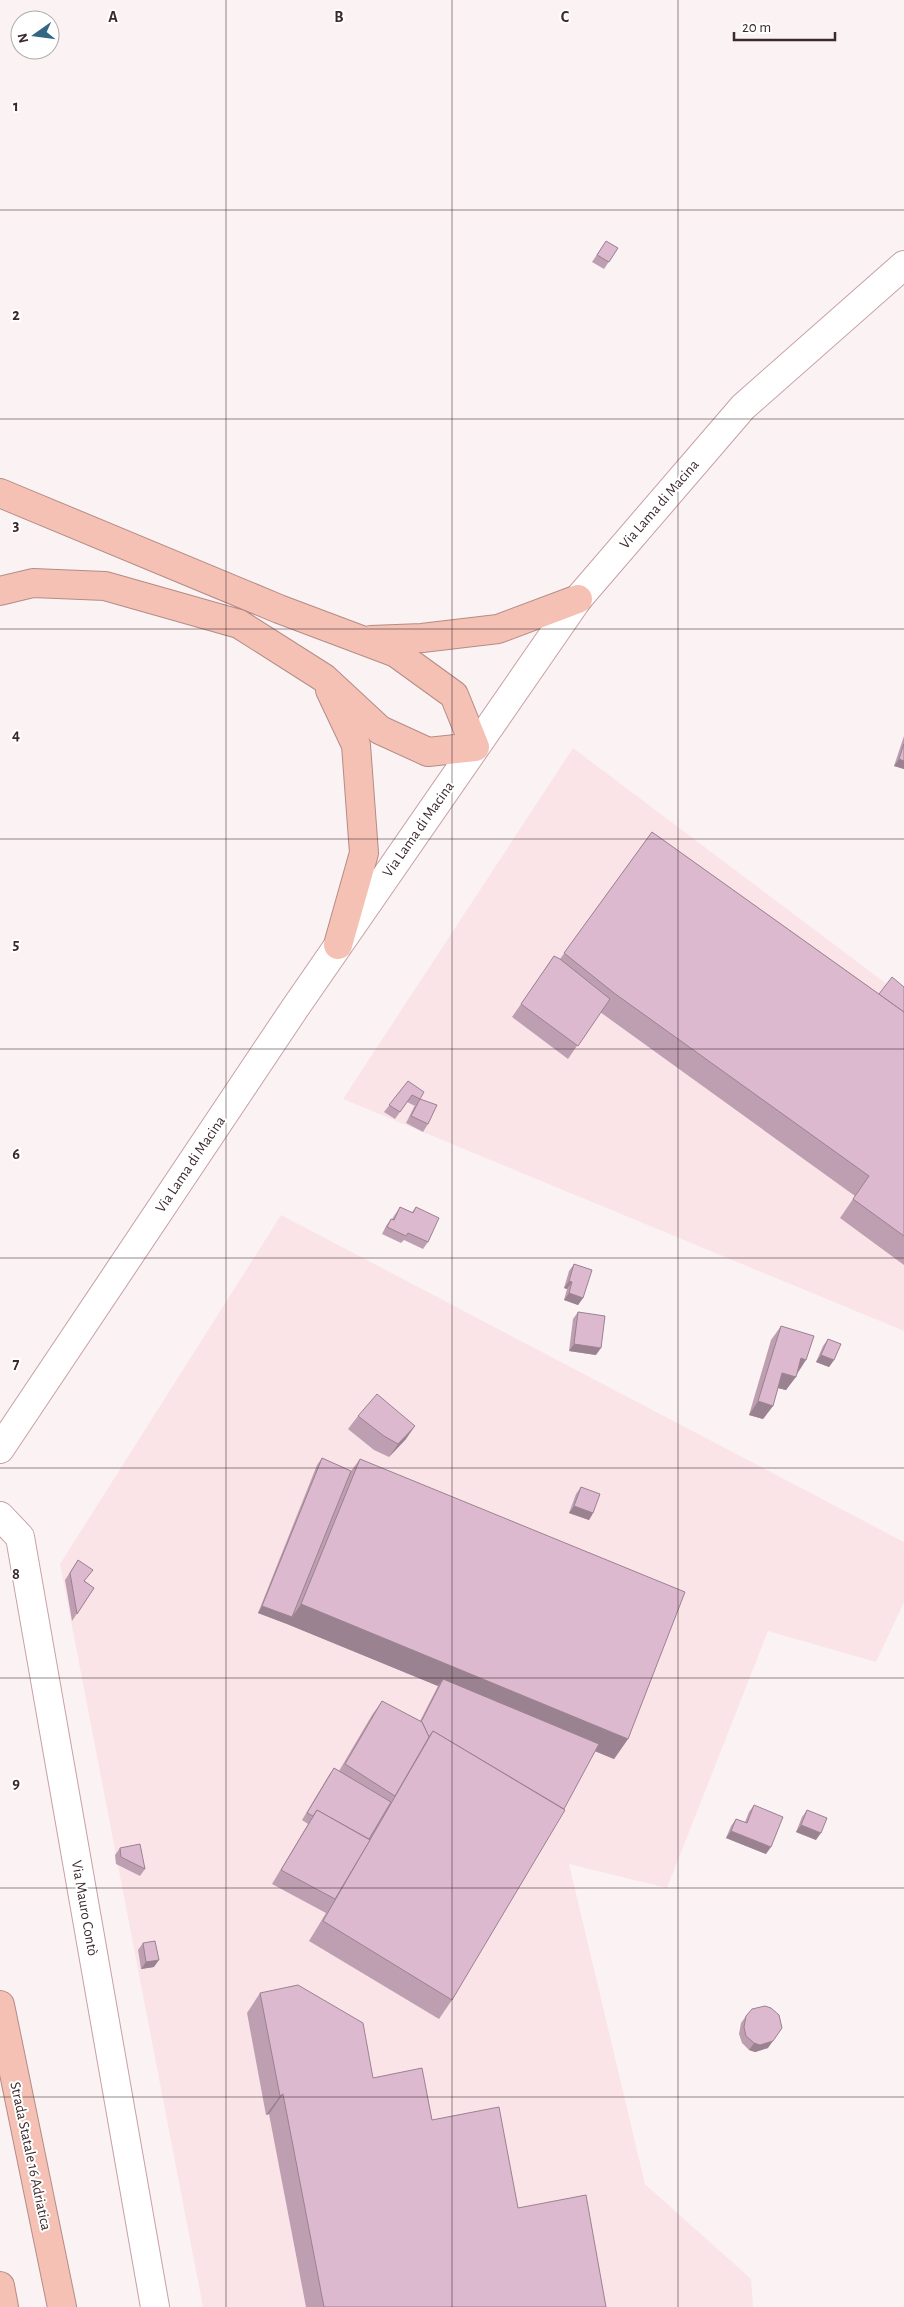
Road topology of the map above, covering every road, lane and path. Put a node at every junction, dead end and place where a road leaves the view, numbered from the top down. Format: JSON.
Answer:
{"nodes":[{"id":1,"x":904,"y":265,"type":"edge"},
{"id":2,"x":0,"y":493,"type":"edge"},
{"id":3,"x":0,"y":591,"type":"edge"},
{"id":4,"x":578,"y":599,"type":"junction"},
{"id":5,"x":362,"y":640,"type":"junction"},
{"id":6,"x":324,"y":678,"type":"junction"},
{"id":7,"x":475,"y":747,"type":"junction"},
{"id":8,"x":338,"y":945,"type":"junction"},
{"id":9,"x":0,"y":1449,"type":"edge"},
{"id":10,"x":0,"y":1516,"type":"edge"},
{"id":11,"x":0,"y":2005,"type":"edge"},
{"id":12,"x":0,"y":2286,"type":"edge"},
{"id":13,"x":4,"y":2307,"type":"edge"},
{"id":14,"x":62,"y":2307,"type":"edge"},
{"id":15,"x":155,"y":2307,"type":"edge"}],
"edges":[{"from":1,"to":4,"type":"street","name":"Via Lama di Macina"},
{"from":2,"to":5,"type":"highway"},
{"from":3,"to":6,"type":"highway"},
{"from":4,"to":5,"type":"highway"},
{"from":4,"to":7,"type":"street","name":"Via Lama di Macina"},
{"from":5,"to":7,"type":"highway"},
{"from":6,"to":7,"type":"highway"},
{"from":6,"to":8,"type":"highway"},
{"from":7,"to":8,"type":"street","name":"Via Lama di Macina"},
{"from":8,"to":9,"type":"street","name":"Via Lama di Macina"},
{"from":10,"to":15,"type":"street","name":"Via Mauro Contò"},
{"from":11,"to":14,"type":"highway","name":"Strada Statale 16 Adriatica"},
{"from":12,"to":13,"type":"highway"}]}
